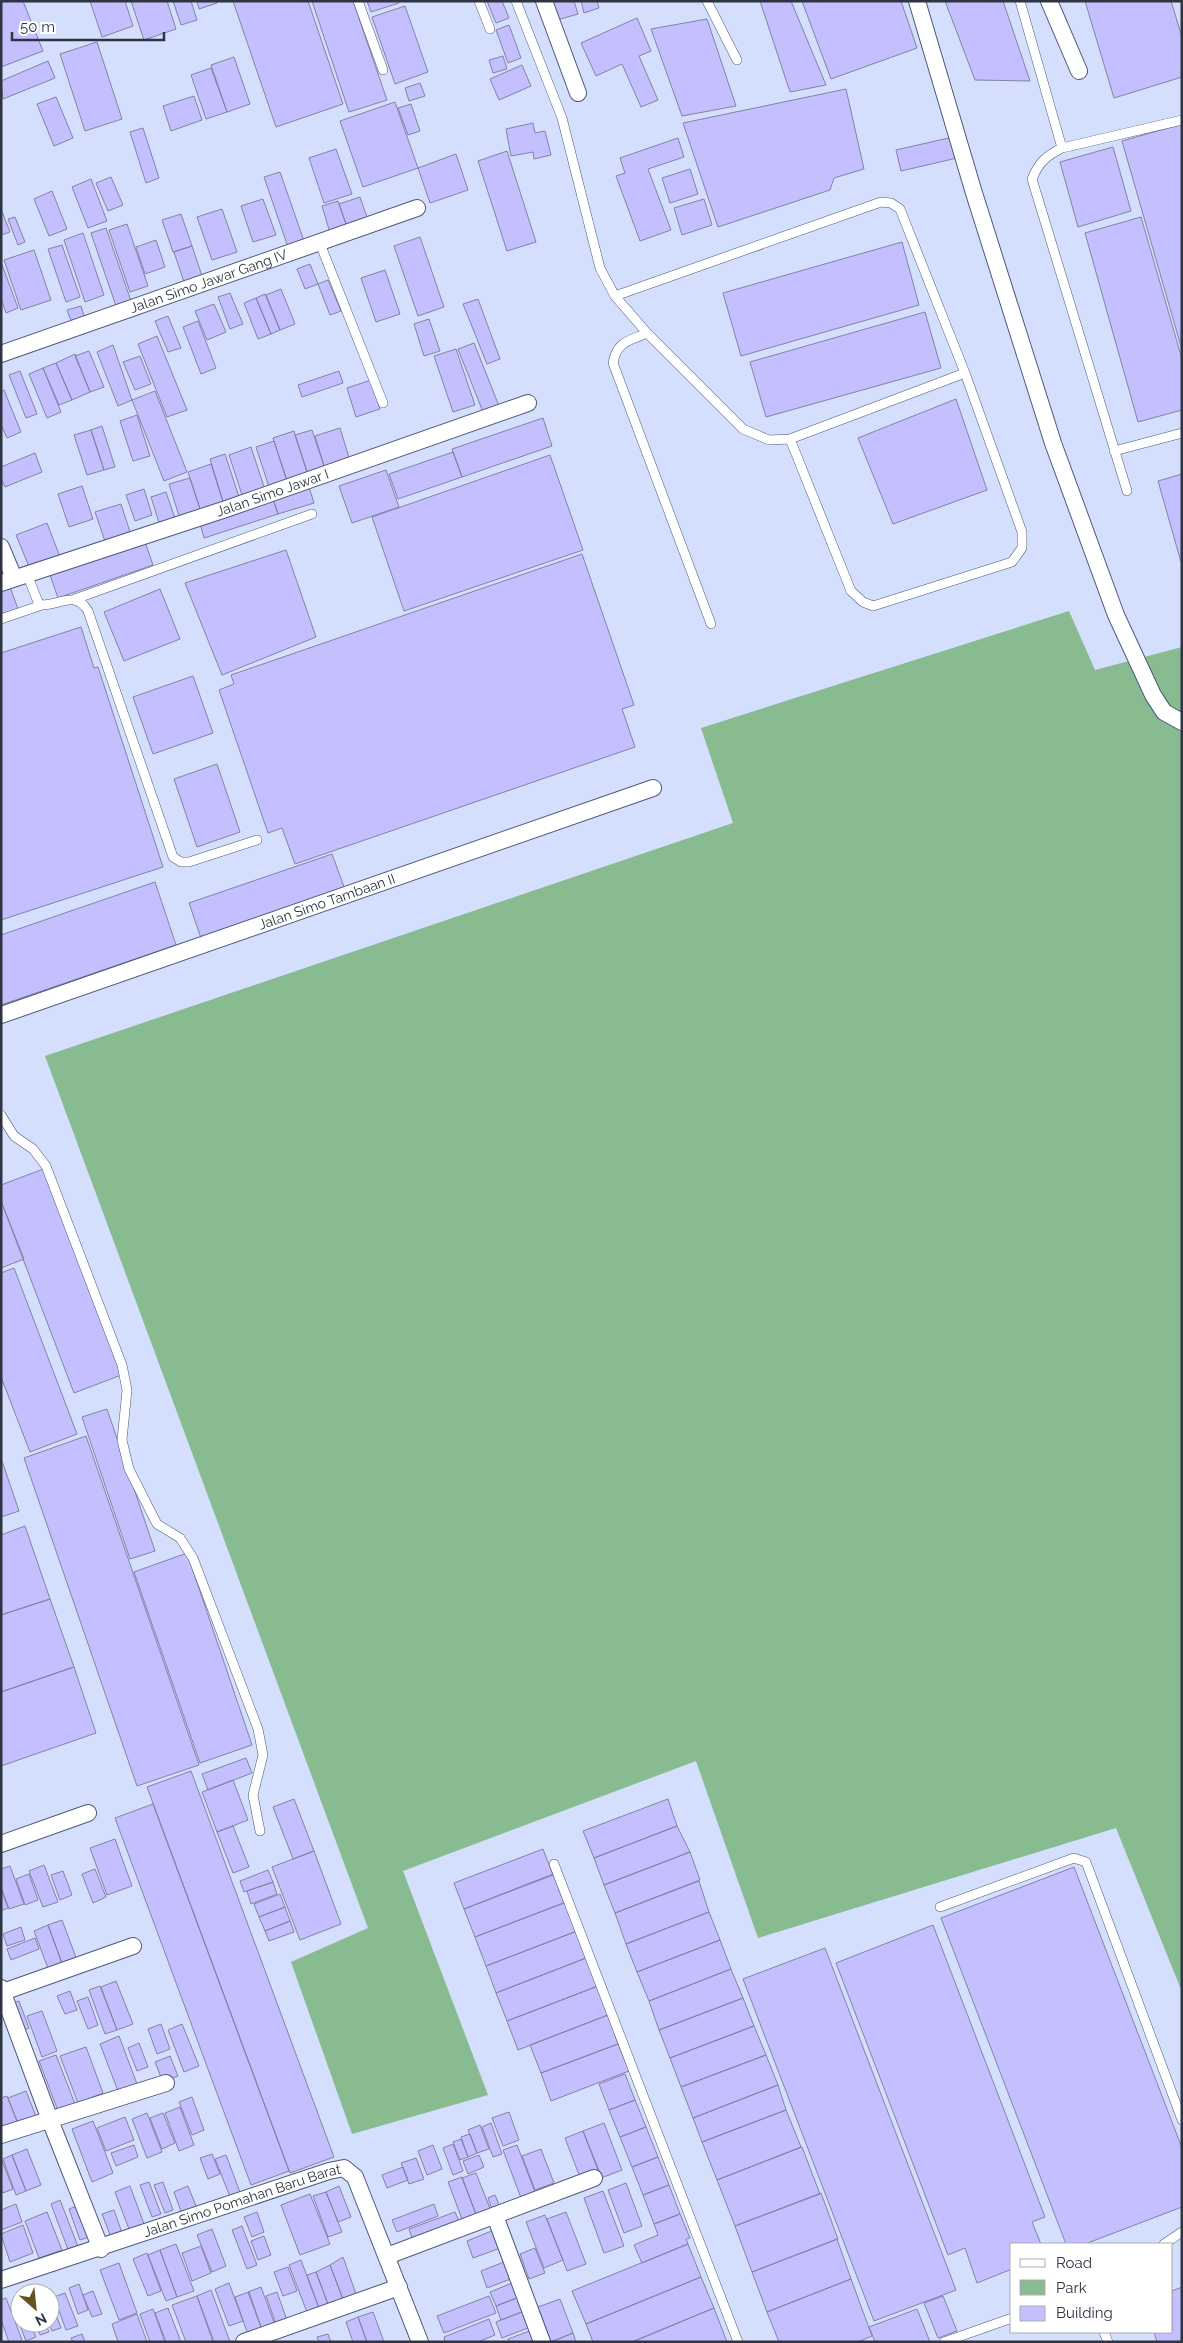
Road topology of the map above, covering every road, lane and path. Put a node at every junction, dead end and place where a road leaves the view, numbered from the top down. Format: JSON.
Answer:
{"nodes":[{"id":1,"x":358,"y":1,"type":"edge"},
{"id":2,"x":478,"y":1,"type":"edge"},
{"id":3,"x":516,"y":1,"type":"edge"},
{"id":4,"x":544,"y":1,"type":"edge"},
{"id":5,"x":707,"y":1,"type":"edge"},
{"id":6,"x":917,"y":1,"type":"edge"},
{"id":7,"x":1020,"y":1,"type":"edge"},
{"id":8,"x":1049,"y":1,"type":"edge"},
{"id":9,"x":490,"y":29,"type":"dead end"},
{"id":10,"x":737,"y":60,"type":"dead end"},
{"id":11,"x":383,"y":70,"type":"dead end"},
{"id":12,"x":1079,"y":71,"type":"dead end"},
{"id":13,"x":578,"y":94,"type":"dead end"},
{"id":14,"x":1182,"y":120,"type":"edge"},
{"id":15,"x":1062,"y":148,"type":"junction"},
{"id":16,"x":417,"y":208,"type":"dead end"},
{"id":17,"x":319,"y":241,"type":"junction"},
{"id":18,"x":615,"y":296,"type":"junction"},
{"id":19,"x":647,"y":333,"type":"junction"},
{"id":20,"x":1,"y":354,"type":"edge"},
{"id":21,"x":965,"y":373,"type":"junction"},
{"id":22,"x":528,"y":403,"type":"dead end"},
{"id":23,"x":383,"y":404,"type":"dead end"},
{"id":24,"x":1182,"y":433,"type":"edge"},
{"id":25,"x":790,"y":439,"type":"junction"},
{"id":26,"x":1114,"y":451,"type":"junction"},
{"id":27,"x":1127,"y":491,"type":"dead end"},
{"id":28,"x":312,"y":514,"type":"dead end"},
{"id":29,"x":1,"y":547,"type":"edge"},
{"id":30,"x":14,"y":578,"type":"edge"},
{"id":31,"x":75,"y":599,"type":"junction"},
{"id":32,"x":42,"y":605,"type":"junction"},
{"id":33,"x":1,"y":619,"type":"edge"},
{"id":34,"x":711,"y":624,"type":"dead end"},
{"id":35,"x":1182,"y":722,"type":"edge"},
{"id":36,"x":653,"y":788,"type":"dead end"},
{"id":37,"x":257,"y":840,"type":"dead end"},
{"id":38,"x":1,"y":1015,"type":"edge"},
{"id":39,"x":1,"y":1115,"type":"edge"},
{"id":40,"x":88,"y":1813,"type":"dead end"},
{"id":41,"x":260,"y":1831,"type":"dead end"},
{"id":42,"x":1,"y":1844,"type":"edge"},
{"id":43,"x":554,"y":1864,"type":"dead end"},
{"id":44,"x":940,"y":1907,"type":"dead end"},
{"id":45,"x":133,"y":1946,"type":"dead end"},
{"id":46,"x":2,"y":1990,"type":"edge"},
{"id":47,"x":166,"y":2083,"type":"dead end"},
{"id":48,"x":50,"y":2120,"type":"junction"},
{"id":49,"x":1182,"y":2120,"type":"edge"},
{"id":50,"x":1,"y":2135,"type":"edge"},
{"id":51,"x":594,"y":2178,"type":"dead end"},
{"id":52,"x":495,"y":2216,"type":"junction"},
{"id":53,"x":1182,"y":2232,"type":"edge"},
{"id":54,"x":1166,"y":2243,"type":"edge"},
{"id":55,"x":101,"y":2249,"type":"junction"},
{"id":56,"x":387,"y":2256,"type":"junction"},
{"id":57,"x":1,"y":2280,"type":"edge"},
{"id":58,"x":400,"y":2287,"type":"junction"},
{"id":59,"x":1010,"y":2319,"type":"edge"},
{"id":60,"x":244,"y":2342,"type":"edge"},
{"id":61,"x":420,"y":2342,"type":"edge"},
{"id":62,"x":542,"y":2342,"type":"edge"},
{"id":63,"x":738,"y":2342,"type":"edge"},
{"id":64,"x":944,"y":2342,"type":"edge"}],
"edges":[{"from":1,"to":11,"type":"lane"},
{"from":2,"to":9,"type":"lane"},
{"from":3,"to":18,"type":"lane"},
{"from":4,"to":13,"type":"street"},
{"from":5,"to":10,"type":"lane"},
{"from":6,"to":35,"type":"street"},
{"from":7,"to":15,"type":"lane"},
{"from":8,"to":12,"type":"street"},
{"from":14,"to":15,"type":"lane"},
{"from":15,"to":26,"type":"lane"},
{"from":16,"to":17,"type":"street","name":"Jalan Simo Jawar Gang IV"},
{"from":17,"to":20,"type":"street","name":"Jalan Simo Jawar Gang IV"},
{"from":17,"to":23,"type":"lane"},
{"from":18,"to":19,"type":"lane"},
{"from":18,"to":21,"type":"lane"},
{"from":19,"to":25,"type":"lane"},
{"from":19,"to":34,"type":"lane"},
{"from":21,"to":25,"type":"lane"},
{"from":21,"to":25,"type":"lane"},
{"from":22,"to":30,"type":"street","name":"Jalan Simo Jawar I"},
{"from":24,"to":26,"type":"lane"},
{"from":26,"to":27,"type":"lane"},
{"from":28,"to":31,"type":"lane"},
{"from":29,"to":30,"type":"street"},
{"from":30,"to":32,"type":"lane"},
{"from":31,"to":32,"type":"lane"},
{"from":31,"to":37,"type":"lane"},
{"from":32,"to":33,"type":"lane"},
{"from":36,"to":38,"type":"street","name":"Jalan Simo Tambaan II"},
{"from":39,"to":41,"type":"lane"},
{"from":40,"to":42,"type":"street"},
{"from":43,"to":63,"type":"lane"},
{"from":44,"to":49,"type":"lane"},
{"from":45,"to":46,"type":"street"},
{"from":46,"to":48,"type":"street"},
{"from":47,"to":48,"type":"street"},
{"from":48,"to":50,"type":"street"},
{"from":48,"to":55,"type":"street"},
{"from":51,"to":52,"type":"street"},
{"from":52,"to":56,"type":"street"},
{"from":52,"to":62,"type":"street"},
{"from":53,"to":54,"type":"lane"},
{"from":55,"to":56,"type":"street","name":"Jalan Simo Pomahan Baru Barat"},
{"from":55,"to":57,"type":"street","name":"Jalan Simo Pomahan Baru Barat"},
{"from":56,"to":58,"type":"street","name":"Jalan Simo Pomahan Baru Barat"},
{"from":58,"to":60,"type":"street"},
{"from":58,"to":61,"type":"street","name":"Jalan Simo Pomahan Baru Barat"},
{"from":59,"to":64,"type":"lane"}]}
